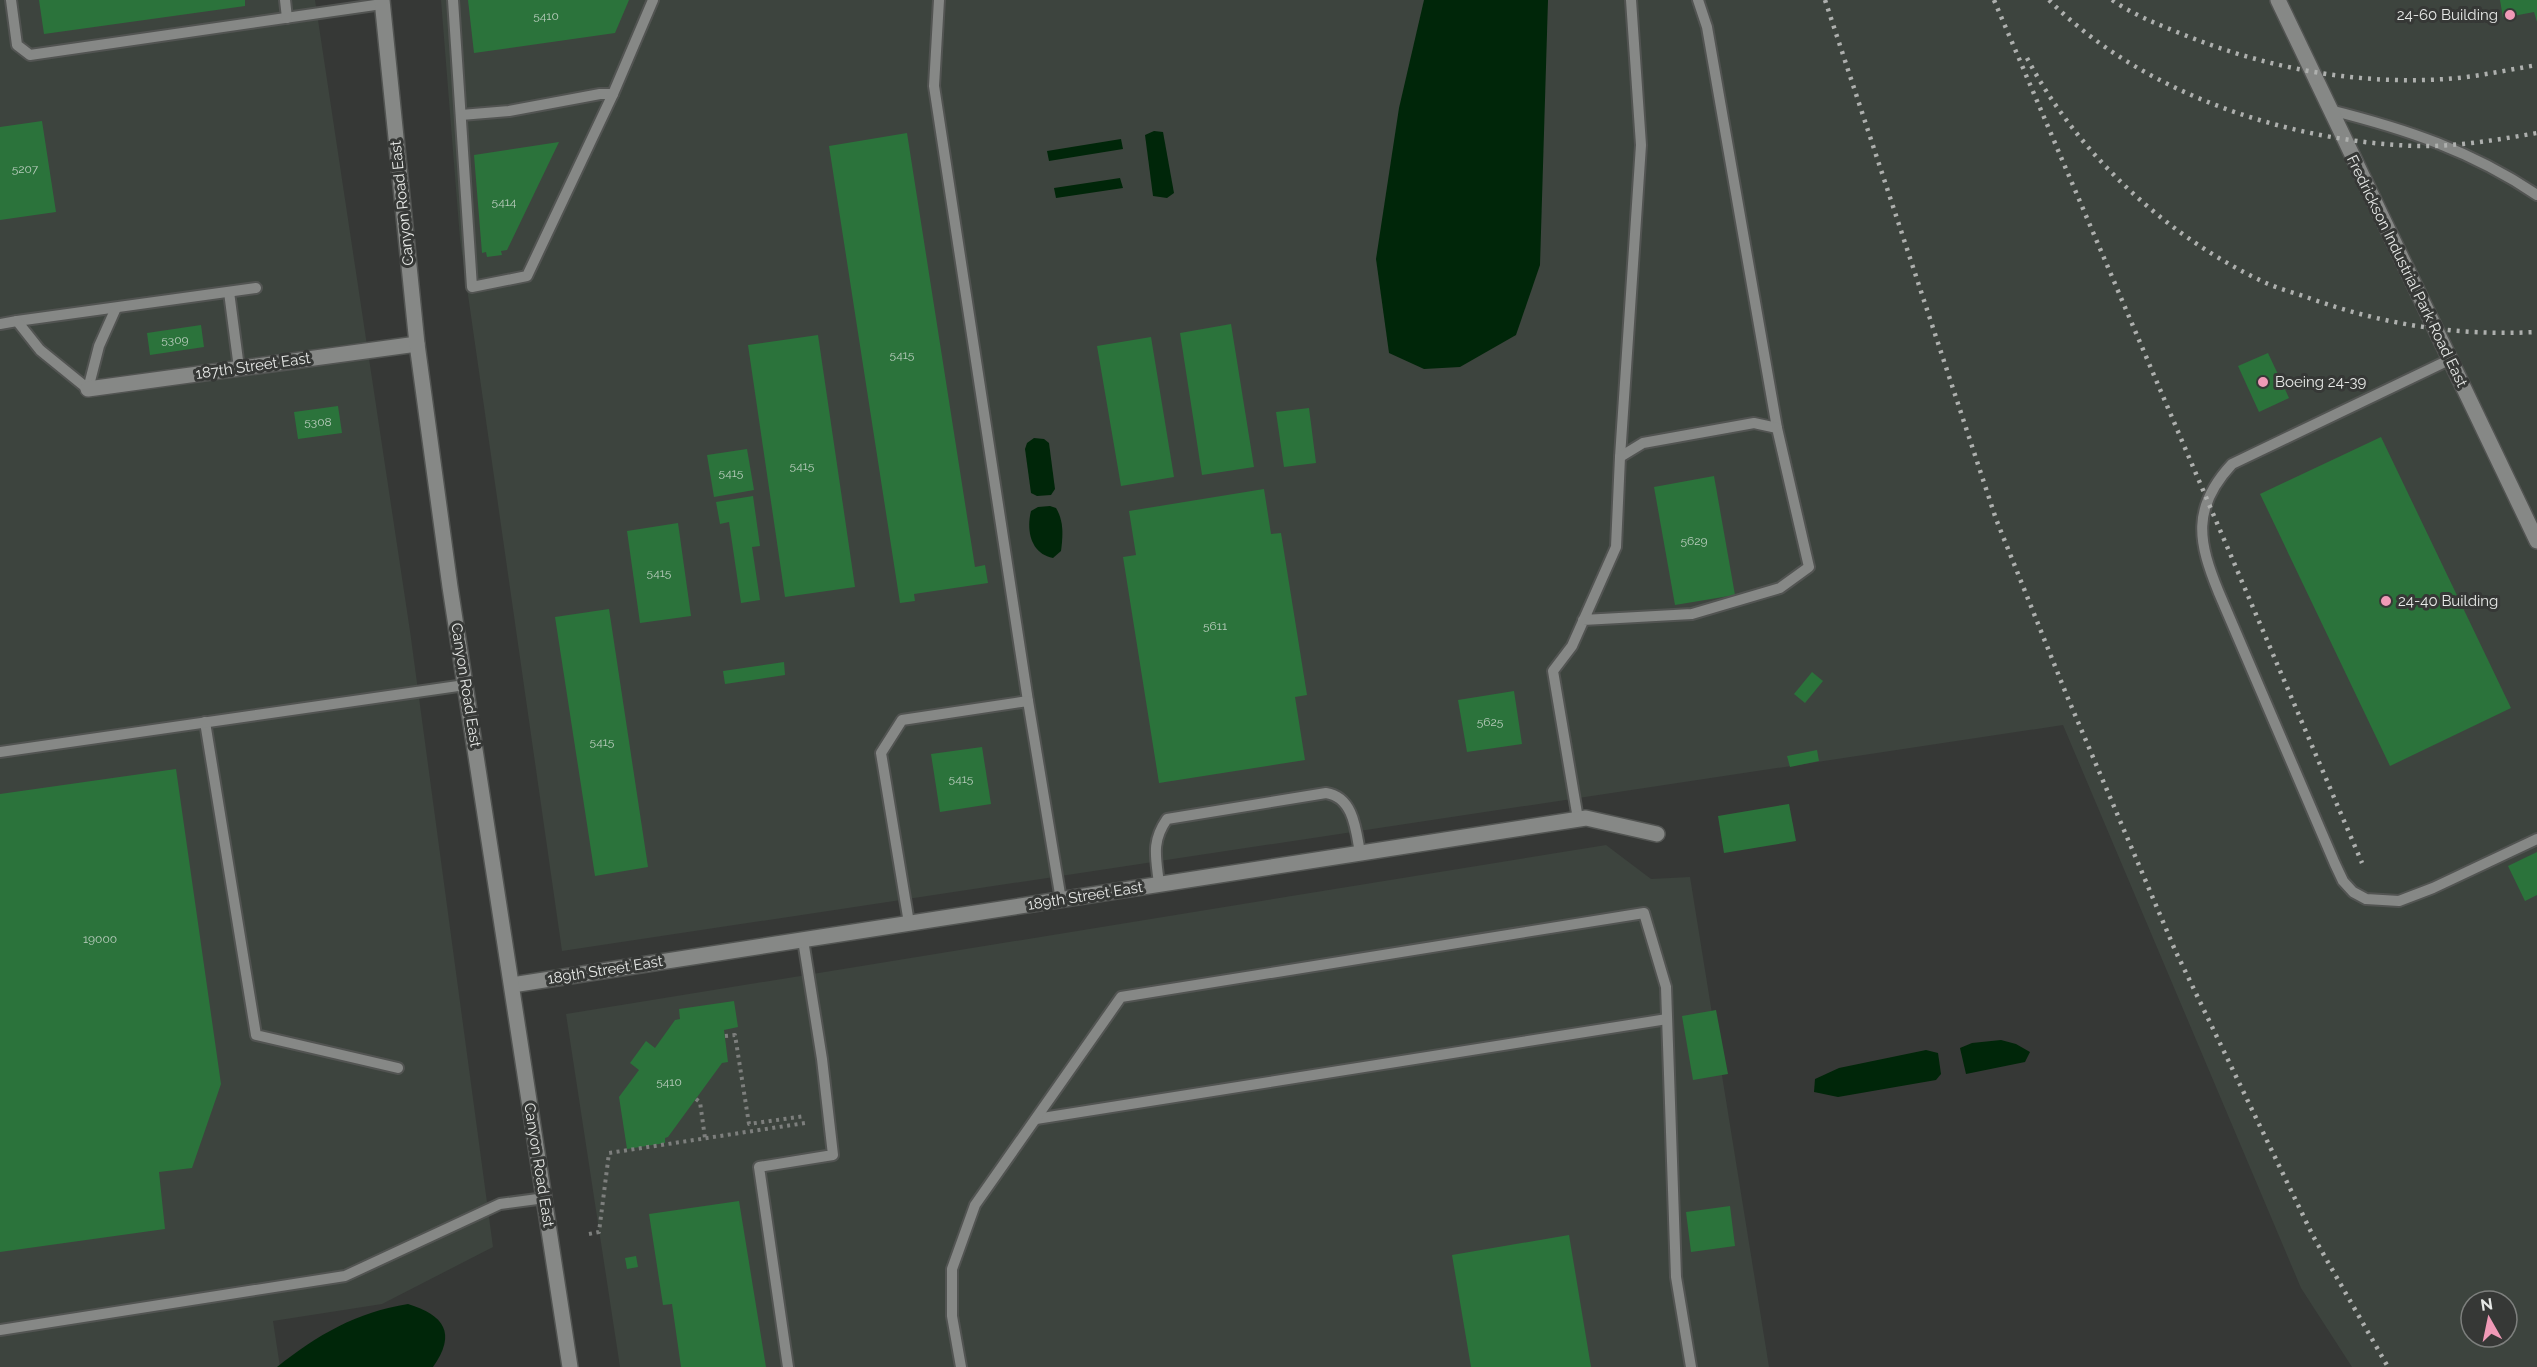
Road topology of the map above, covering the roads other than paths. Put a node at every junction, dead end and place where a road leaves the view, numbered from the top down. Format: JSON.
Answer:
{"nodes":[{"id":1,"x":11,"y":0,"type":"edge"},
{"id":2,"x":285,"y":0,"type":"edge"},
{"id":3,"x":453,"y":0,"type":"edge"},
{"id":4,"x":653,"y":0,"type":"edge"},
{"id":5,"x":939,"y":0,"type":"edge"},
{"id":6,"x":1632,"y":0,"type":"edge"},
{"id":7,"x":1698,"y":0,"type":"edge"},
{"id":8,"x":2278,"y":0,"type":"edge"},
{"id":9,"x":382,"y":2,"type":"edge"},
{"id":10,"x":287,"y":18,"type":"junction"},
{"id":11,"x":613,"y":94,"type":"junction"},
{"id":12,"x":2330,"y":110,"type":"junction"},
{"id":13,"x":461,"y":115,"type":"junction"},
{"id":14,"x":2537,"y":195,"type":"edge"},
{"id":15,"x":256,"y":288,"type":"dead end"},
{"id":16,"x":229,"y":292,"type":"junction"},
{"id":17,"x":116,"y":308,"type":"junction"},
{"id":18,"x":17,"y":321,"type":"junction"},
{"id":19,"x":0,"y":324,"type":"edge"},
{"id":20,"x":417,"y":344,"type":"junction"},
{"id":21,"x":2449,"y":360,"type":"junction"},
{"id":22,"x":239,"y":368,"type":"junction"},
{"id":23,"x":88,"y":389,"type":"junction"},
{"id":24,"x":1777,"y":428,"type":"junction"},
{"id":25,"x":1620,"y":457,"type":"junction"},
{"id":26,"x":2537,"y":541,"type":"edge"},
{"id":27,"x":1583,"y":620,"type":"junction"},
{"id":28,"x":465,"y":685,"type":"junction"},
{"id":29,"x":1029,"y":701,"type":"junction"},
{"id":30,"x":205,"y":722,"type":"junction"},
{"id":31,"x":0,"y":752,"type":"edge"},
{"id":32,"x":1578,"y":819,"type":"junction"},
{"id":33,"x":1658,"y":834,"type":"dead end"},
{"id":34,"x":2537,"y":839,"type":"edge"},
{"id":35,"x":1360,"y":853,"type":"junction"},
{"id":36,"x":1159,"y":884,"type":"junction"},
{"id":37,"x":1060,"y":900,"type":"junction"},
{"id":38,"x":909,"y":923,"type":"junction"},
{"id":39,"x":803,"y":940,"type":"junction"},
{"id":40,"x":512,"y":985,"type":"junction"},
{"id":41,"x":1667,"y":1020,"type":"junction"},
{"id":42,"x":398,"y":1068,"type":"dead end"},
{"id":43,"x":1036,"y":1119,"type":"junction"},
{"id":44,"x":544,"y":1198,"type":"junction"},
{"id":45,"x":0,"y":1330,"type":"edge"},
{"id":46,"x":570,"y":1367,"type":"edge"},
{"id":47,"x":788,"y":1367,"type":"edge"},
{"id":48,"x":961,"y":1367,"type":"edge"},
{"id":49,"x":1691,"y":1367,"type":"edge"}],
"edges":[{"from":1,"to":10,"type":"lane"},
{"from":2,"to":10,"type":"lane"},
{"from":3,"to":13,"type":"lane"},
{"from":4,"to":11,"type":"lane"},
{"from":5,"to":29,"type":"lane"},
{"from":6,"to":25,"type":"lane"},
{"from":7,"to":24,"type":"lane"},
{"from":8,"to":12,"type":"street","name":"Fredrickson Industrial Park Road East"},
{"from":9,"to":10,"type":"lane"},
{"from":9,"to":20,"type":"street","name":"Canyon Road East"},
{"from":11,"to":13,"type":"lane"},
{"from":11,"to":13,"type":"lane"},
{"from":12,"to":14,"type":"lane"},
{"from":12,"to":21,"type":"street","name":"Fredrickson Industrial Park Road East"},
{"from":15,"to":16,"type":"lane"},
{"from":16,"to":17,"type":"lane"},
{"from":16,"to":22,"type":"lane"},
{"from":17,"to":18,"type":"lane"},
{"from":17,"to":23,"type":"lane"},
{"from":18,"to":19,"type":"lane"},
{"from":18,"to":23,"type":"lane"},
{"from":20,"to":22,"type":"street","name":"187th Street East"},
{"from":20,"to":28,"type":"street","name":"Canyon Road East"},
{"from":21,"to":26,"type":"street","name":"Fredrickson Industrial Park Road East"},
{"from":21,"to":34,"type":"lane"},
{"from":22,"to":23,"type":"street","name":"187th Street East"},
{"from":24,"to":25,"type":"lane"},
{"from":24,"to":27,"type":"lane"},
{"from":25,"to":27,"type":"lane"},
{"from":27,"to":32,"type":"lane"},
{"from":28,"to":30,"type":"lane"},
{"from":28,"to":40,"type":"street","name":"Canyon Road East"},
{"from":29,"to":37,"type":"lane"},
{"from":29,"to":38,"type":"lane"},
{"from":30,"to":31,"type":"lane"},
{"from":30,"to":42,"type":"lane"},
{"from":32,"to":33,"type":"street","name":"189th Street East"},
{"from":32,"to":35,"type":"street","name":"189th Street East"},
{"from":35,"to":36,"type":"street","name":"189th Street East"},
{"from":35,"to":36,"type":"lane"},
{"from":36,"to":37,"type":"street","name":"189th Street East"},
{"from":37,"to":38,"type":"street","name":"189th Street East"},
{"from":38,"to":39,"type":"street","name":"189th Street East"},
{"from":39,"to":40,"type":"street","name":"189th Street East"},
{"from":39,"to":47,"type":"lane"},
{"from":40,"to":44,"type":"street","name":"Canyon Road East"},
{"from":41,"to":43,"type":"lane"},
{"from":41,"to":43,"type":"lane"},
{"from":41,"to":49,"type":"lane"},
{"from":43,"to":48,"type":"lane"},
{"from":44,"to":45,"type":"lane"},
{"from":44,"to":46,"type":"street","name":"Canyon Road East"}]}
